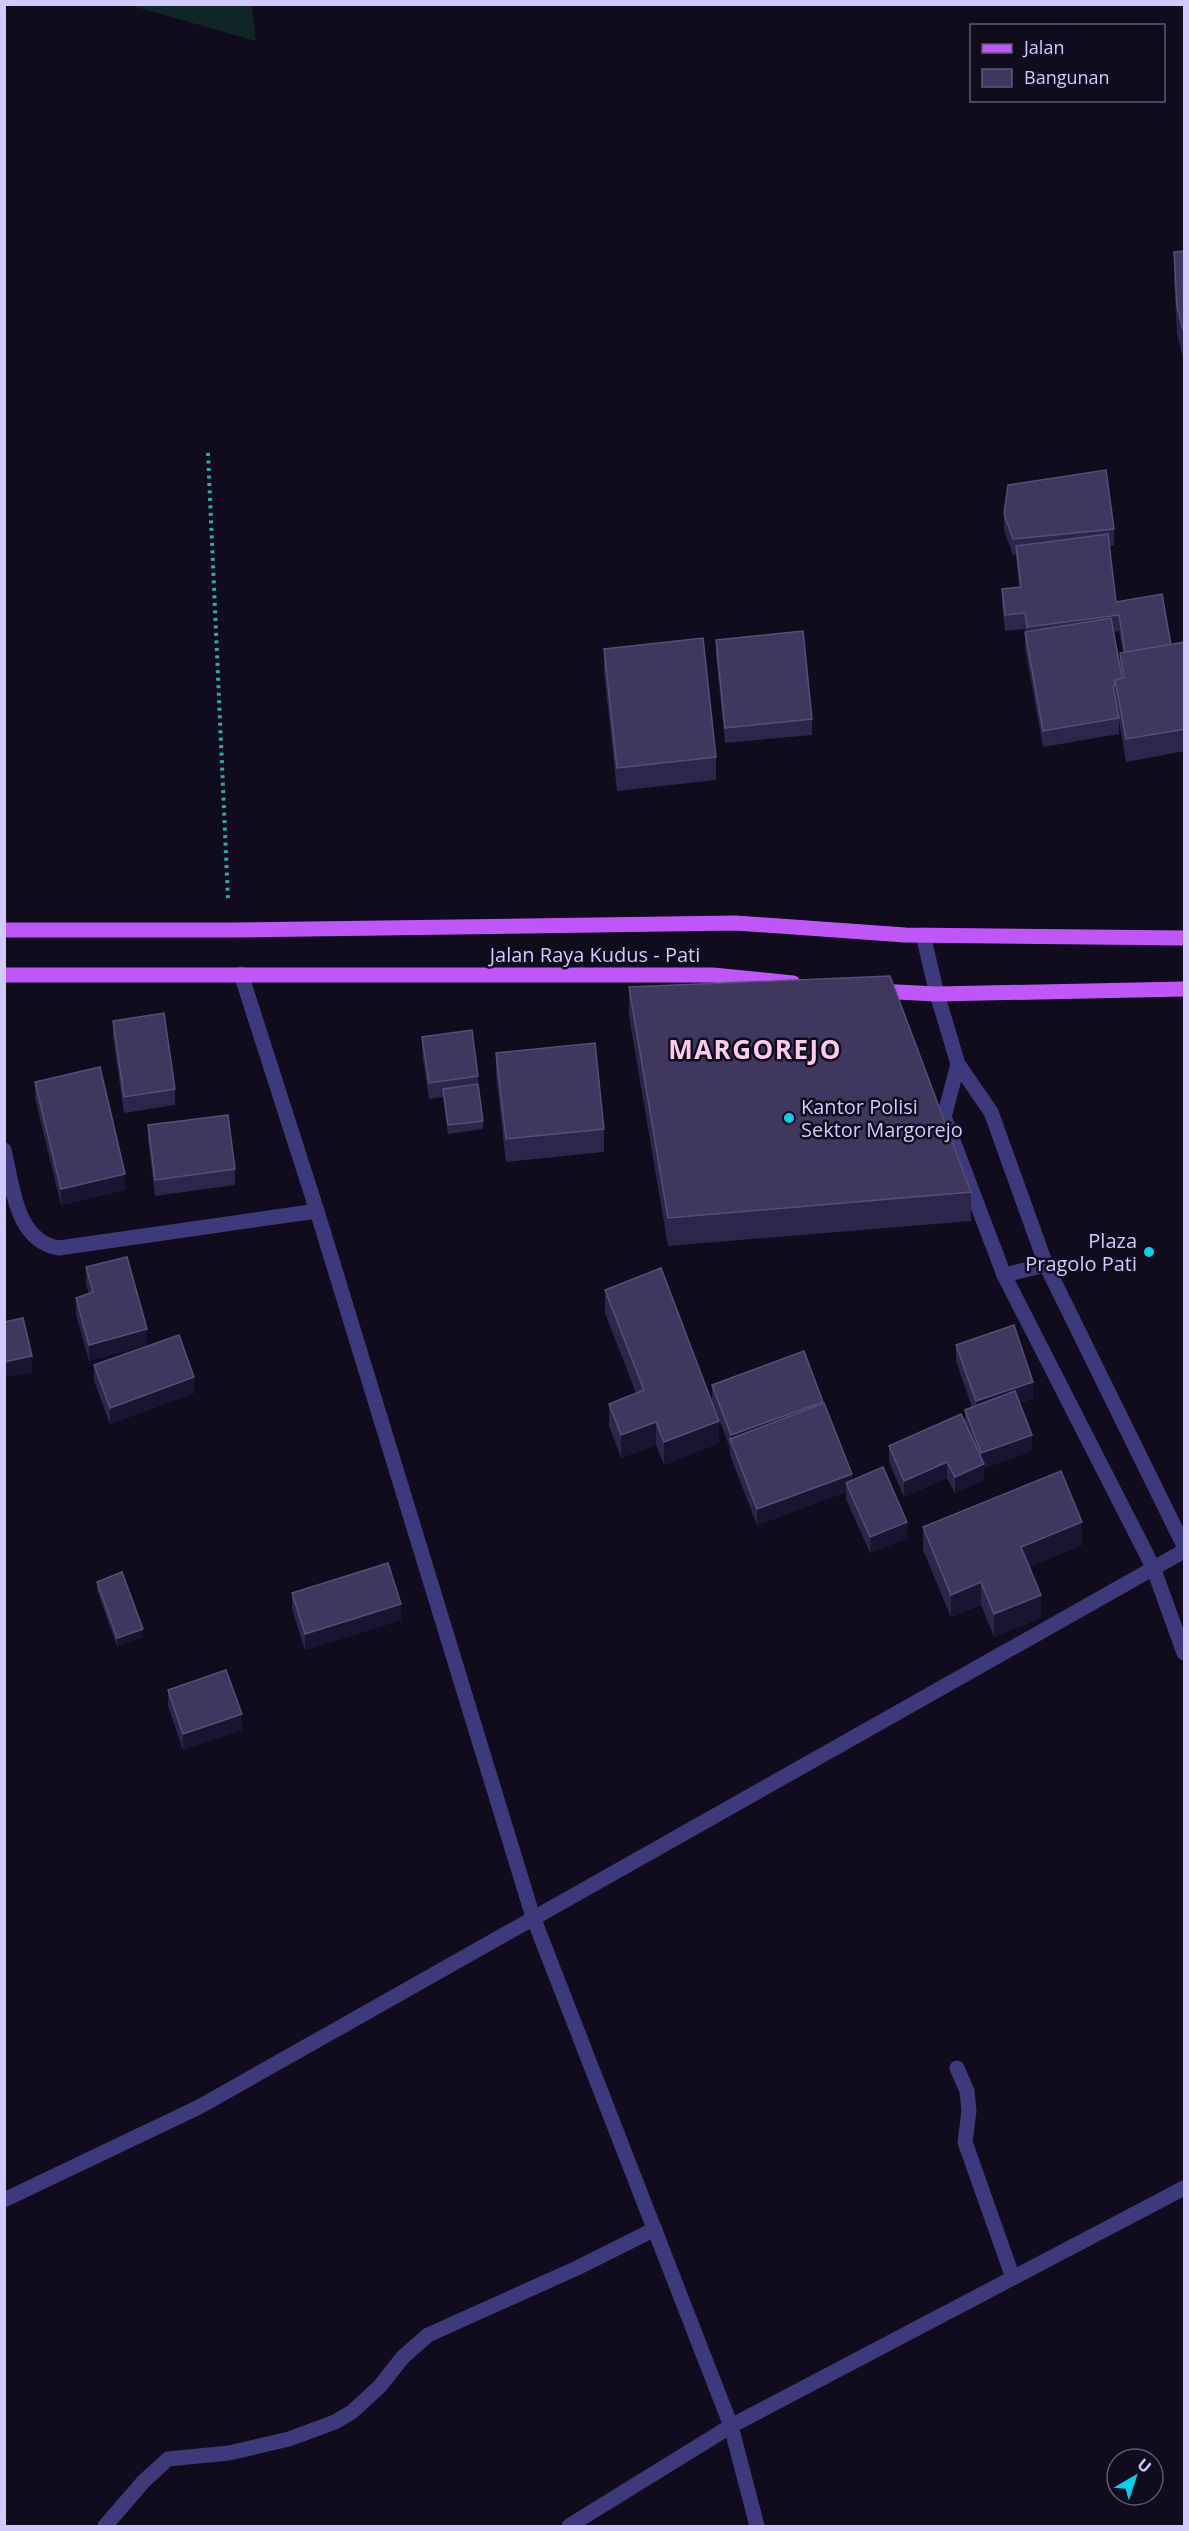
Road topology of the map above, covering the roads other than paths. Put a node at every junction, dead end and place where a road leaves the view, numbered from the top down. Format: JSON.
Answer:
{"nodes":[{"id":1,"x":4,"y":930,"type":"edge"},
{"id":2,"x":923,"y":935,"type":"junction"},
{"id":3,"x":1185,"y":938,"type":"edge"},
{"id":4,"x":241,"y":974,"type":"junction"},
{"id":5,"x":4,"y":975,"type":"edge"},
{"id":6,"x":806,"y":984,"type":"edge"},
{"id":7,"x":1185,"y":989,"type":"edge"},
{"id":8,"x":865,"y":990,"type":"edge"},
{"id":9,"x":937,"y":994,"type":"junction"},
{"id":10,"x":958,"y":1064,"type":"junction"},
{"id":11,"x":4,"y":1150,"type":"edge"},
{"id":12,"x":317,"y":1212,"type":"junction"},
{"id":13,"x":1046,"y":1265,"type":"junction"},
{"id":14,"x":1004,"y":1275,"type":"junction"},
{"id":15,"x":1185,"y":1548,"type":"edge"},
{"id":16,"x":1153,"y":1567,"type":"junction"},
{"id":17,"x":1185,"y":1653,"type":"edge"},
{"id":18,"x":533,"y":1917,"type":"junction"},
{"id":19,"x":957,"y":2068,"type":"dead end"},
{"id":20,"x":1185,"y":2188,"type":"edge"},
{"id":21,"x":4,"y":2200,"type":"edge"},
{"id":22,"x":655,"y":2229,"type":"junction"},
{"id":23,"x":1013,"y":2278,"type":"junction"},
{"id":24,"x":731,"y":2426,"type":"junction"},
{"id":25,"x":105,"y":2526,"type":"edge"},
{"id":26,"x":569,"y":2526,"type":"edge"},
{"id":27,"x":757,"y":2526,"type":"edge"}],
"edges":[{"from":1,"to":2,"type":"main road"},
{"from":2,"to":3,"type":"main road"},
{"from":2,"to":9,"type":"street"},
{"from":4,"to":5,"type":"main road","name":"Jalan Raya Kudus - Pati"},
{"from":4,"to":6,"type":"main road","name":"Jalan Raya Kudus - Pati"},
{"from":4,"to":12,"type":"street"},
{"from":7,"to":9,"type":"main road"},
{"from":8,"to":9,"type":"main road"},
{"from":9,"to":10,"type":"street"},
{"from":10,"to":13,"type":"street"},
{"from":10,"to":14,"type":"street"},
{"from":11,"to":12,"type":"street"},
{"from":12,"to":18,"type":"street"},
{"from":13,"to":14,"type":"street"},
{"from":13,"to":15,"type":"street"},
{"from":14,"to":16,"type":"street"},
{"from":15,"to":16,"type":"street"},
{"from":16,"to":17,"type":"street"},
{"from":16,"to":18,"type":"street"},
{"from":18,"to":21,"type":"street"},
{"from":18,"to":22,"type":"street"},
{"from":19,"to":23,"type":"street"},
{"from":20,"to":23,"type":"street"},
{"from":22,"to":24,"type":"street"},
{"from":22,"to":25,"type":"street"},
{"from":23,"to":24,"type":"street"},
{"from":24,"to":26,"type":"street"},
{"from":24,"to":27,"type":"street"}]}
